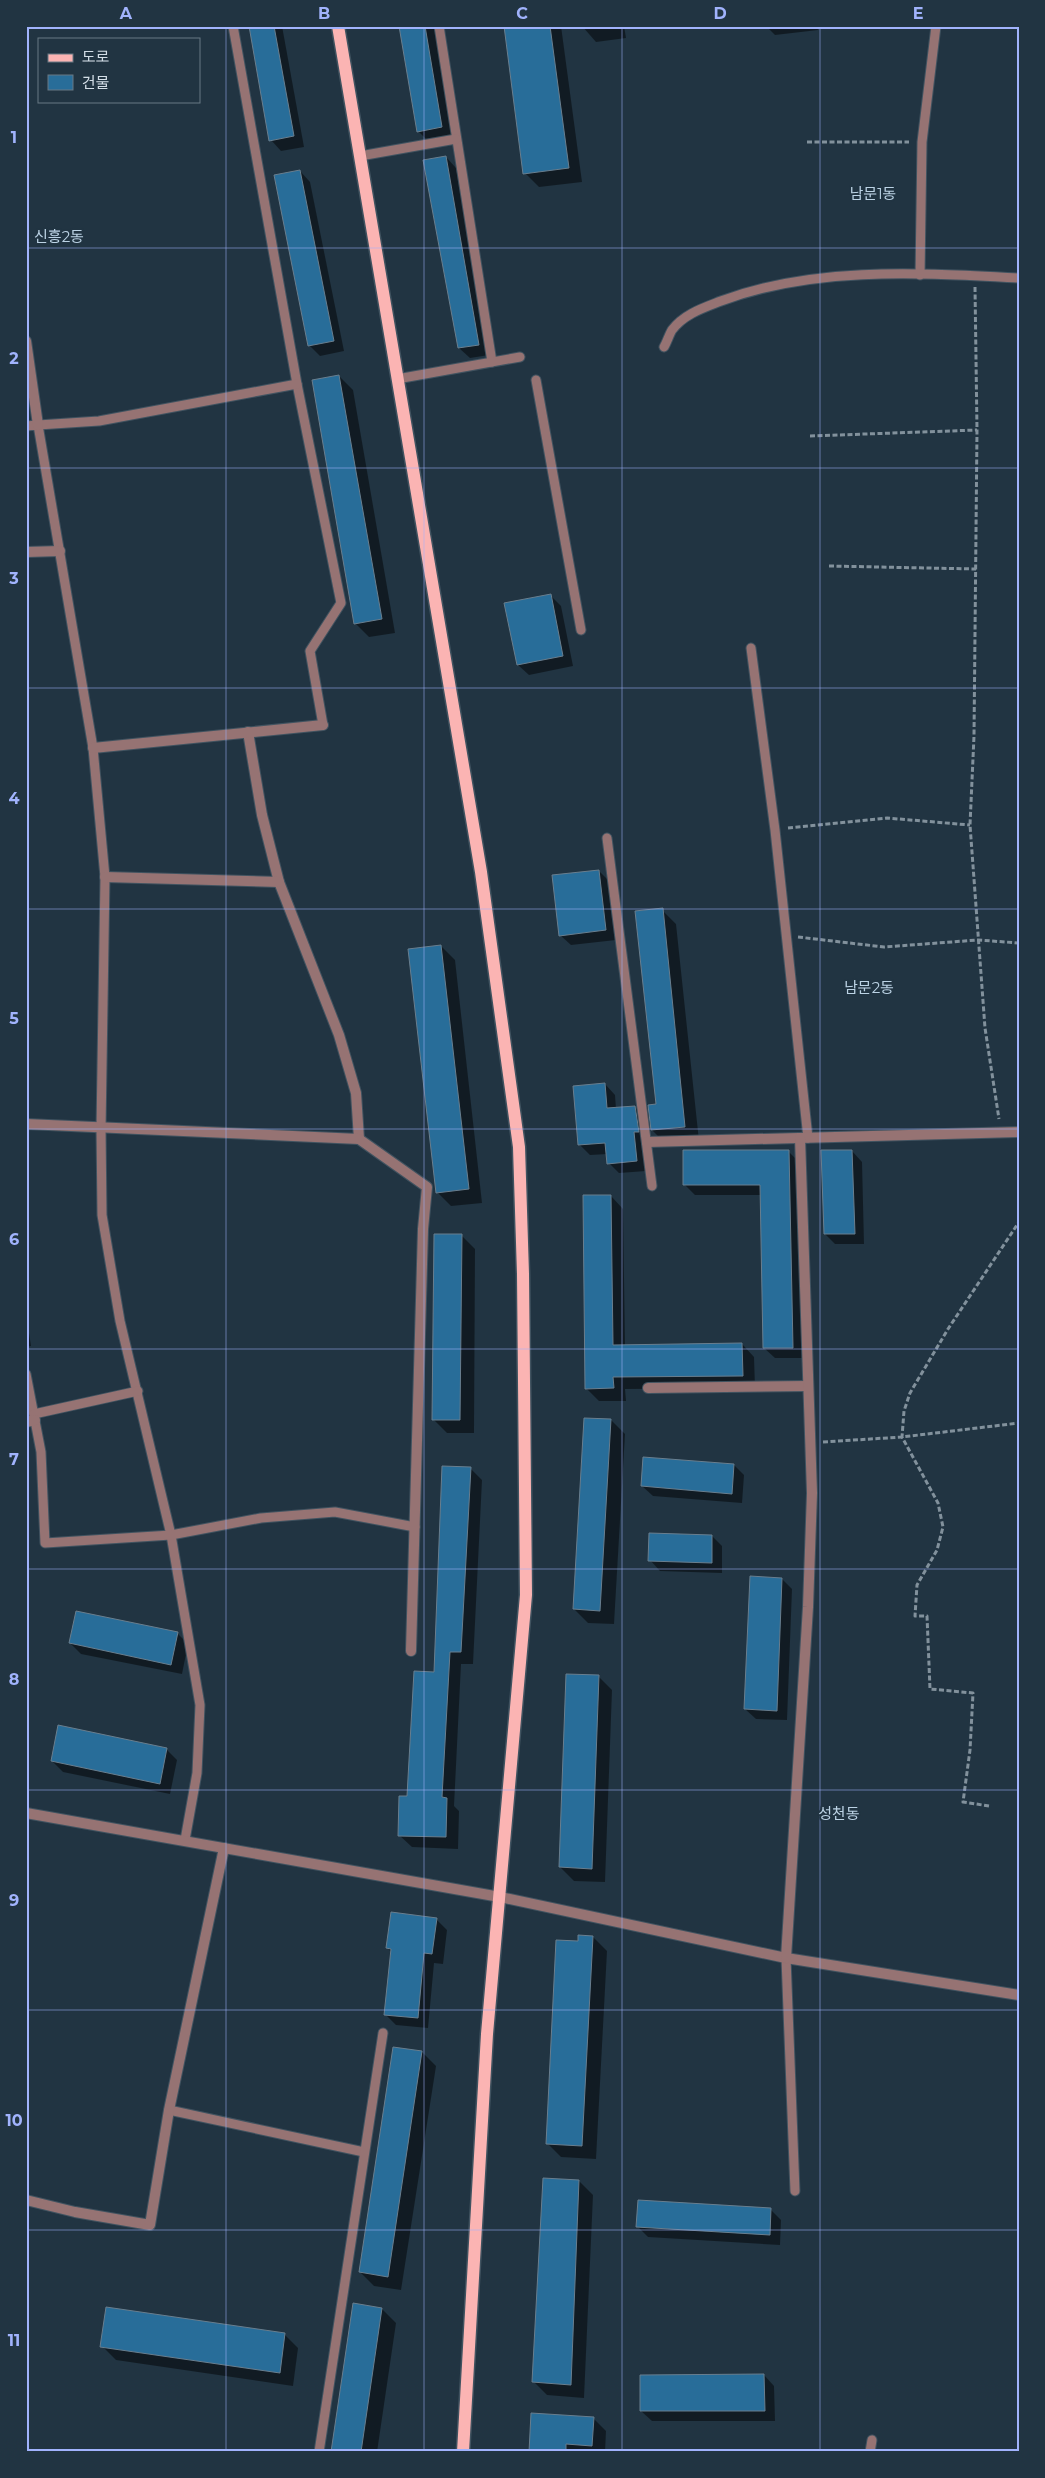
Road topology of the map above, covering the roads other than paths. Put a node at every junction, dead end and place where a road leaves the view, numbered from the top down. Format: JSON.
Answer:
{"nodes":[{"id":1,"x":233,"y":26,"type":"edge"},
{"id":2,"x":338,"y":26,"type":"edge"},
{"id":3,"x":439,"y":26,"type":"edge"},
{"id":4,"x":936,"y":26,"type":"edge"},
{"id":5,"x":456,"y":139,"type":"junction"},
{"id":6,"x":360,"y":156,"type":"junction"},
{"id":7,"x":920,"y":275,"type":"junction"},
{"id":8,"x":1019,"y":278,"type":"edge"},
{"id":9,"x":26,"y":341,"type":"edge"},
{"id":10,"x":664,"y":347,"type":"dead end"},
{"id":11,"x":520,"y":357,"type":"dead end"},
{"id":12,"x":492,"y":362,"type":"junction"},
{"id":13,"x":397,"y":379,"type":"junction"},
{"id":14,"x":536,"y":380,"type":"dead end"},
{"id":15,"x":297,"y":384,"type":"junction"},
{"id":16,"x":38,"y":425,"type":"junction"},
{"id":17,"x":26,"y":426,"type":"edge"},
{"id":18,"x":60,"y":551,"type":"junction"},
{"id":19,"x":26,"y":552,"type":"edge"},
{"id":20,"x":581,"y":630,"type":"dead end"},
{"id":21,"x":751,"y":648,"type":"dead end"},
{"id":22,"x":324,"y":725,"type":"joint"},
{"id":23,"x":248,"y":732,"type":"junction"},
{"id":24,"x":93,"y":748,"type":"junction"},
{"id":25,"x":607,"y":838,"type":"dead end"},
{"id":26,"x":104,"y":876,"type":"junction"},
{"id":27,"x":279,"y":882,"type":"junction"},
{"id":28,"x":26,"y":1124,"type":"edge"},
{"id":29,"x":101,"y":1129,"type":"junction"},
{"id":30,"x":1019,"y":1132,"type":"edge"},
{"id":31,"x":804,"y":1138,"type":"junction"},
{"id":32,"x":359,"y":1139,"type":"junction"},
{"id":33,"x":647,"y":1142,"type":"junction"},
{"id":34,"x":652,"y":1186,"type":"dead end"},
{"id":35,"x":26,"y":1374,"type":"edge"},
{"id":36,"x":808,"y":1386,"type":"junction"},
{"id":37,"x":648,"y":1388,"type":"dead end"},
{"id":38,"x":138,"y":1391,"type":"junction"},
{"id":39,"x":32,"y":1419,"type":"edge"},
{"id":40,"x":415,"y":1527,"type":"junction"},
{"id":41,"x":171,"y":1535,"type":"junction"},
{"id":42,"x":411,"y":1652,"type":"dead end"},
{"id":43,"x":26,"y":1812,"type":"edge"},
{"id":44,"x":185,"y":1840,"type":"junction"},
{"id":45,"x":224,"y":1848,"type":"junction"},
{"id":46,"x":500,"y":1897,"type":"junction"},
{"id":47,"x":786,"y":1958,"type":"junction"},
{"id":48,"x":1019,"y":1995,"type":"edge"},
{"id":49,"x":382,"y":2033,"type":"dead end"},
{"id":50,"x":169,"y":2110,"type":"junction"},
{"id":51,"x":364,"y":2152,"type":"junction"},
{"id":52,"x":795,"y":2191,"type":"dead end"},
{"id":53,"x":26,"y":2200,"type":"edge"},
{"id":54,"x":872,"y":2440,"type":"dead end"},
{"id":55,"x":319,"y":2452,"type":"edge"},
{"id":56,"x":463,"y":2452,"type":"edge"},
{"id":57,"x":870,"y":2452,"type":"edge"}],
"edges":[{"from":1,"to":15,"type":"lane"},
{"from":2,"to":6,"type":"main road"},
{"from":3,"to":5,"type":"lane"},
{"from":4,"to":7,"type":"lane"},
{"from":5,"to":6,"type":"lane"},
{"from":5,"to":12,"type":"lane"},
{"from":6,"to":13,"type":"main road"},
{"from":7,"to":8,"type":"lane"},
{"from":7,"to":10,"type":"lane"},
{"from":9,"to":16,"type":"street"},
{"from":11,"to":12,"type":"lane"},
{"from":12,"to":13,"type":"lane"},
{"from":13,"to":46,"type":"main road"},
{"from":14,"to":20,"type":"lane"},
{"from":15,"to":16,"type":"lane"},
{"from":15,"to":22,"type":"lane"},
{"from":16,"to":17,"type":"lane"},
{"from":16,"to":18,"type":"lane"},
{"from":18,"to":19,"type":"street"},
{"from":18,"to":24,"type":"lane"},
{"from":21,"to":31,"type":"lane"},
{"from":22,"to":23,"type":"street"},
{"from":23,"to":24,"type":"street"},
{"from":23,"to":27,"type":"street"},
{"from":24,"to":26,"type":"lane"},
{"from":25,"to":33,"type":"lane"},
{"from":26,"to":27,"type":"street"},
{"from":26,"to":29,"type":"lane"},
{"from":27,"to":32,"type":"street"},
{"from":28,"to":29,"type":"street"},
{"from":29,"to":32,"type":"street"},
{"from":29,"to":38,"type":"lane"},
{"from":30,"to":31,"type":"street"},
{"from":31,"to":33,"type":"street"},
{"from":31,"to":36,"type":"street"},
{"from":32,"to":40,"type":"street"},
{"from":33,"to":34,"type":"lane"},
{"from":35,"to":39,"type":"lane"},
{"from":36,"to":37,"type":"street"},
{"from":36,"to":47,"type":"street"},
{"from":38,"to":39,"type":"lane"},
{"from":38,"to":41,"type":"lane"},
{"from":39,"to":41,"type":"lane"},
{"from":40,"to":41,"type":"lane"},
{"from":40,"to":42,"type":"street"},
{"from":41,"to":44,"type":"lane"},
{"from":43,"to":44,"type":"street"},
{"from":44,"to":45,"type":"street"},
{"from":45,"to":46,"type":"street"},
{"from":45,"to":50,"type":"street"},
{"from":46,"to":47,"type":"street"},
{"from":46,"to":56,"type":"main road"},
{"from":47,"to":48,"type":"street"},
{"from":47,"to":52,"type":"lane"},
{"from":49,"to":51,"type":"lane"},
{"from":50,"to":51,"type":"lane"},
{"from":50,"to":53,"type":"street"},
{"from":51,"to":55,"type":"lane"},
{"from":54,"to":57,"type":"lane"}]}
